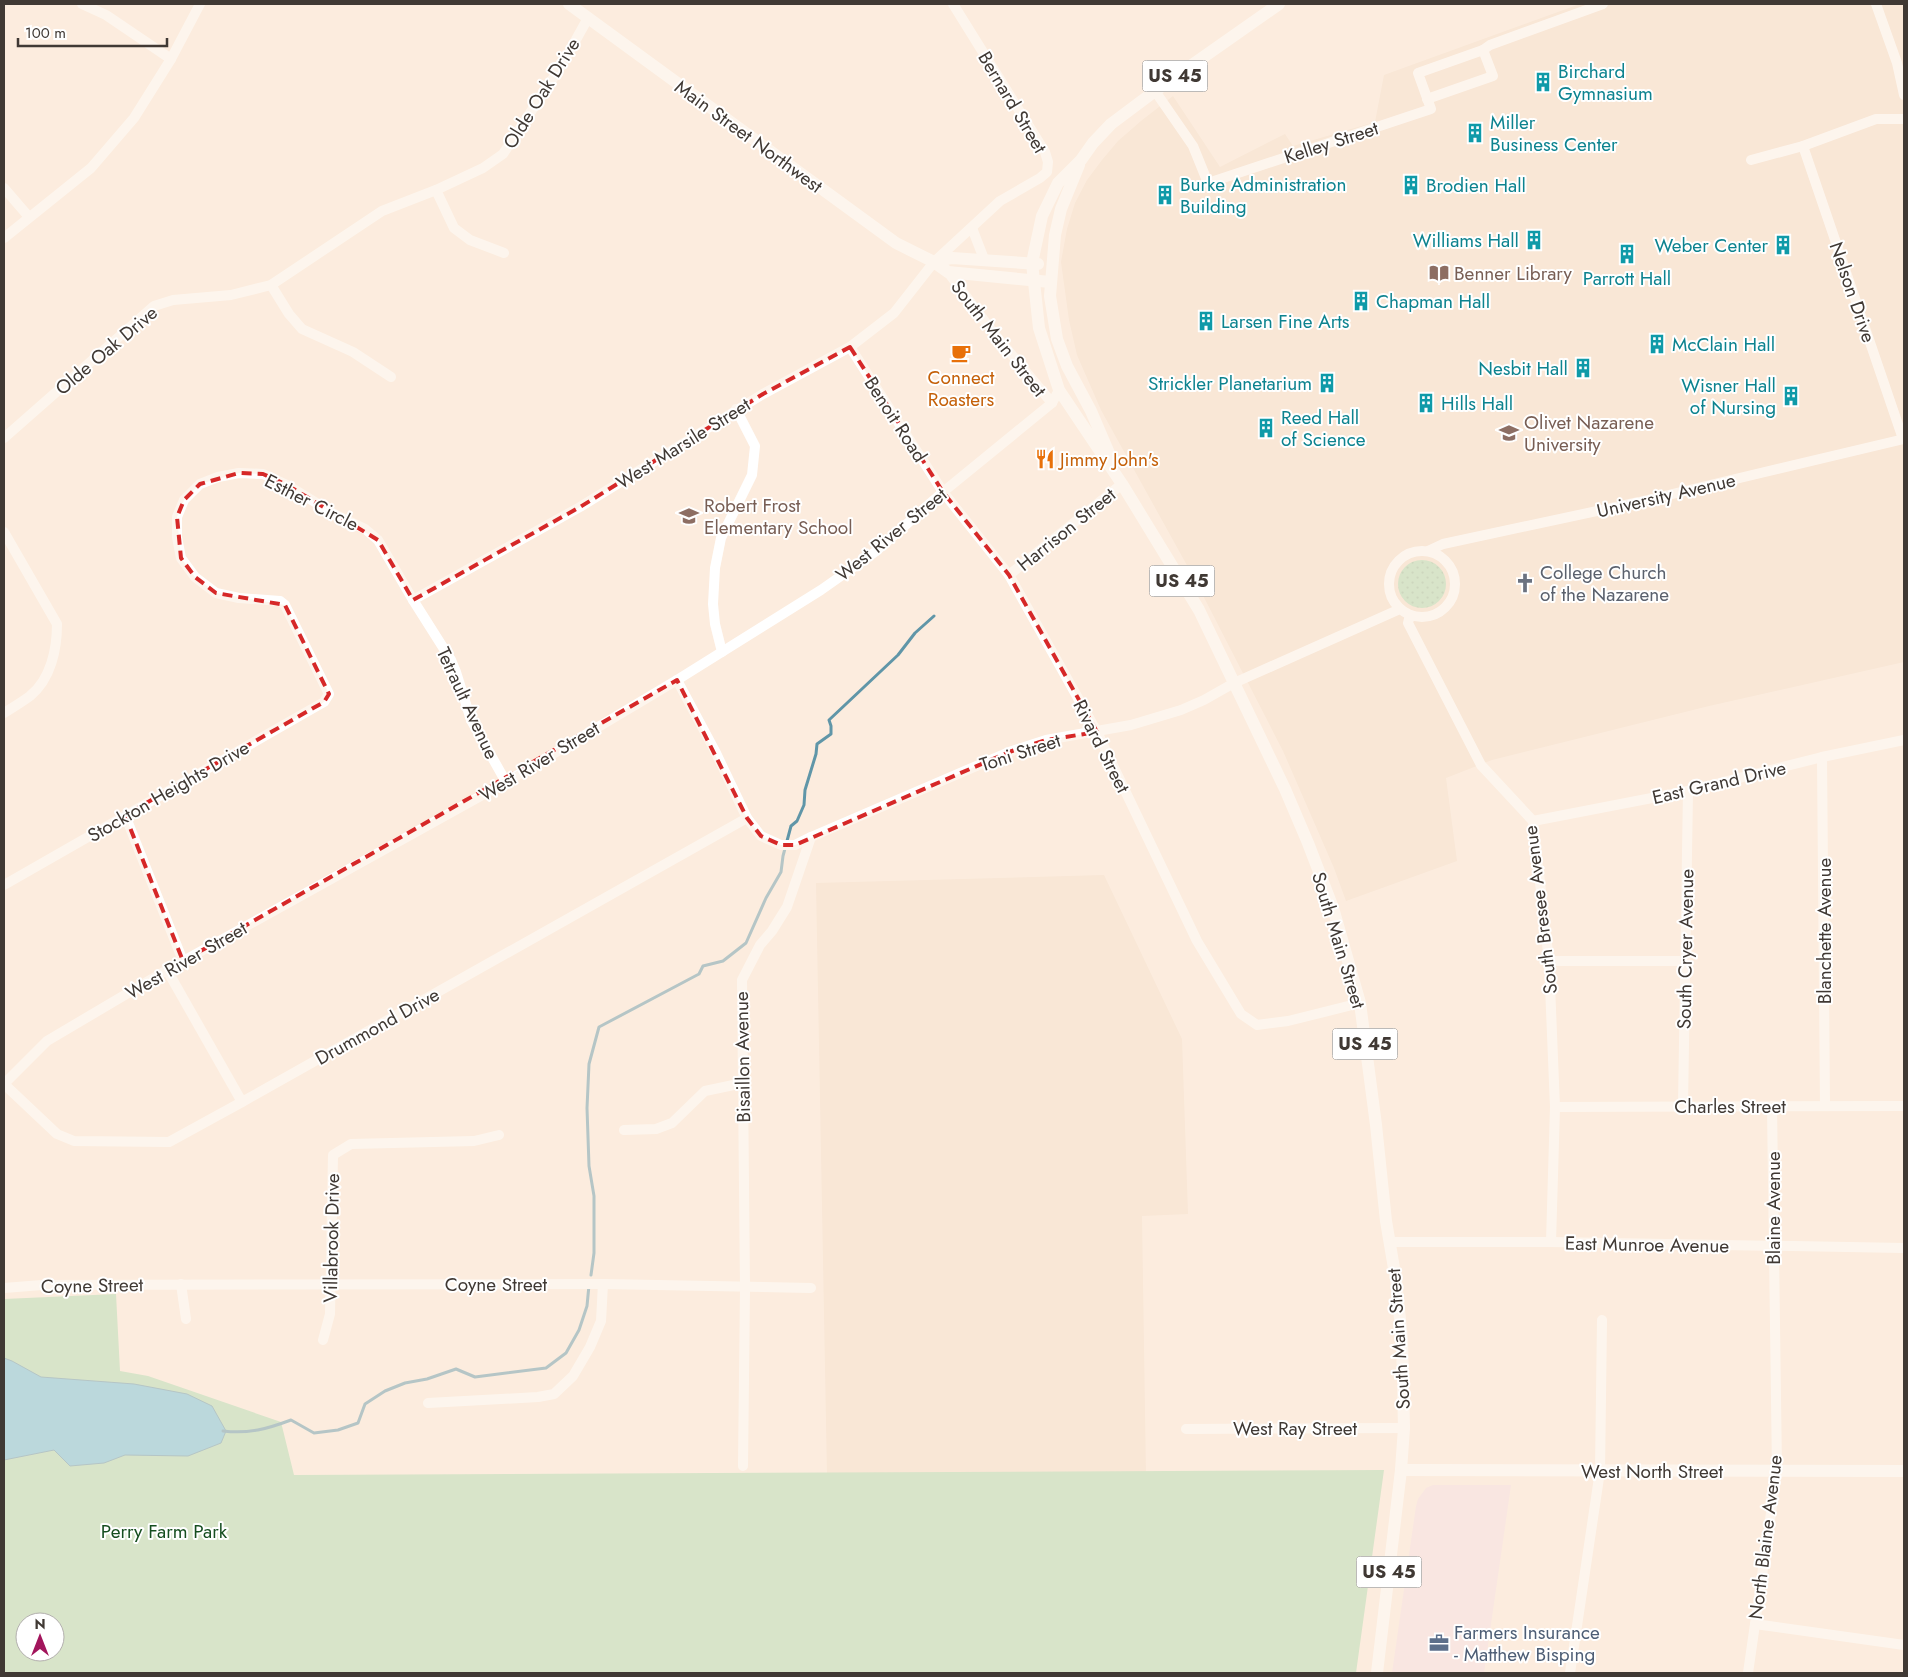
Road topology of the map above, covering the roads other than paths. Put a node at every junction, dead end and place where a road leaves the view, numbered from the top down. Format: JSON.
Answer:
{"nodes":[{"id":1,"x":82,"y":4,"type":"edge"},
{"id":2,"x":200,"y":4,"type":"edge"},
{"id":3,"x":569,"y":4,"type":"edge"},
{"id":4,"x":953,"y":4,"type":"edge"},
{"id":5,"x":1279,"y":4,"type":"edge"},
{"id":6,"x":1603,"y":4,"type":"edge"},
{"id":7,"x":1876,"y":4,"type":"edge"},
{"id":8,"x":588,"y":18,"type":"junction"},
{"id":9,"x":1483,"y":50,"type":"junction"},
{"id":10,"x":171,"y":59,"type":"junction"},
{"id":11,"x":1154,"y":91,"type":"junction"},
{"id":12,"x":1904,"y":95,"type":"edge"},
{"id":13,"x":1427,"y":99,"type":"junction"},
{"id":14,"x":1904,"y":119,"type":"edge"},
{"id":15,"x":1803,"y":146,"type":"junction"},
{"id":16,"x":1081,"y":160,"type":"junction"},
{"id":17,"x":1751,"y":160,"type":"dead end"},
{"id":18,"x":4,"y":188,"type":"edge"},
{"id":19,"x":436,"y":190,"type":"junction"},
{"id":20,"x":29,"y":217,"type":"junction"},
{"id":21,"x":972,"y":228,"type":"junction"},
{"id":22,"x":4,"y":238,"type":"edge"},
{"id":23,"x":504,"y":253,"type":"dead end"},
{"id":24,"x":984,"y":259,"type":"junction"},
{"id":25,"x":934,"y":262,"type":"junction"},
{"id":26,"x":1032,"y":263,"type":"junction"},
{"id":27,"x":1052,"y":266,"type":"junction"},
{"id":28,"x":948,"y":272,"type":"junction"},
{"id":29,"x":1033,"y":280,"type":"junction"},
{"id":30,"x":1050,"y":282,"type":"junction"},
{"id":31,"x":271,"y":285,"type":"junction"},
{"id":32,"x":850,"y":347,"type":"junction"},
{"id":33,"x":391,"y":377,"type":"dead end"},
{"id":34,"x":1059,"y":390,"type":"junction"},
{"id":35,"x":1052,"y":403,"type":"junction"},
{"id":36,"x":1070,"y":408,"type":"junction"},
{"id":37,"x":736,"y":409,"type":"junction"},
{"id":38,"x":4,"y":438,"type":"edge"},
{"id":39,"x":1904,"y":439,"type":"edge"},
{"id":40,"x":1122,"y":484,"type":"junction"},
{"id":41,"x":943,"y":492,"type":"junction"},
{"id":42,"x":4,"y":532,"type":"edge"},
{"id":43,"x":1428,"y":551,"type":"junction"},
{"id":44,"x":1009,"y":575,"type":"junction"},
{"id":45,"x":413,"y":600,"type":"junction"},
{"id":46,"x":1400,"y":609,"type":"junction"},
{"id":47,"x":1410,"y":615,"type":"junction"},
{"id":48,"x":722,"y":652,"type":"junction"},
{"id":49,"x":677,"y":680,"type":"junction"},
{"id":50,"x":1234,"y":683,"type":"junction"},
{"id":51,"x":329,"y":694,"type":"joint"},
{"id":52,"x":4,"y":713,"type":"edge"},
{"id":53,"x":1098,"y":732,"type":"junction"},
{"id":54,"x":1904,"y":740,"type":"edge"},
{"id":55,"x":1822,"y":757,"type":"junction"},
{"id":56,"x":506,"y":782,"type":"junction"},
{"id":57,"x":1688,"y":791,"type":"junction"},
{"id":58,"x":125,"y":815,"type":"junction"},
{"id":59,"x":746,"y":818,"type":"junction"},
{"id":60,"x":1533,"y":821,"type":"junction"},
{"id":61,"x":811,"y":837,"type":"junction"},
{"id":62,"x":4,"y":884,"type":"edge"},
{"id":63,"x":1548,"y":960,"type":"junction"},
{"id":64,"x":183,"y":961,"type":"junction"},
{"id":65,"x":1685,"y":961,"type":"junction"},
{"id":66,"x":167,"y":970,"type":"junction"},
{"id":67,"x":1360,"y":1003,"type":"junction"},
{"id":68,"x":743,"y":1083,"type":"junction"},
{"id":69,"x":4,"y":1084,"type":"edge"},
{"id":70,"x":242,"y":1102,"type":"junction"},
{"id":71,"x":1683,"y":1106,"type":"junction"},
{"id":72,"x":1772,"y":1106,"type":"junction"},
{"id":73,"x":1825,"y":1106,"type":"junction"},
{"id":74,"x":1904,"y":1106,"type":"edge"},
{"id":75,"x":1555,"y":1107,"type":"junction"},
{"id":76,"x":624,"y":1130,"type":"dead end"},
{"id":77,"x":499,"y":1135,"type":"dead end"},
{"id":78,"x":1389,"y":1242,"type":"junction"},
{"id":79,"x":1551,"y":1242,"type":"junction"},
{"id":80,"x":1773,"y":1247,"type":"junction"},
{"id":81,"x":1904,"y":1248,"type":"edge"},
{"id":82,"x":181,"y":1284,"type":"junction"},
{"id":83,"x":603,"y":1284,"type":"junction"},
{"id":84,"x":330,"y":1285,"type":"junction"},
{"id":85,"x":4,"y":1288,"type":"edge"},
{"id":86,"x":745,"y":1288,"type":"junction"},
{"id":87,"x":811,"y":1288,"type":"dead end"},
{"id":88,"x":1773,"y":1310,"type":"joint"},
{"id":89,"x":186,"y":1319,"type":"dead end"},
{"id":90,"x":1602,"y":1320,"type":"dead end"},
{"id":91,"x":323,"y":1340,"type":"dead end"},
{"id":92,"x":428,"y":1403,"type":"dead end"},
{"id":93,"x":1404,"y":1428,"type":"junction"},
{"id":94,"x":1186,"y":1429,"type":"dead end"},
{"id":95,"x":743,"y":1466,"type":"dead end"},
{"id":96,"x":1401,"y":1470,"type":"junction"},
{"id":97,"x":1600,"y":1470,"type":"junction"},
{"id":98,"x":1777,"y":1471,"type":"junction"},
{"id":99,"x":1904,"y":1471,"type":"edge"},
{"id":100,"x":1755,"y":1624,"type":"junction"},
{"id":101,"x":1904,"y":1645,"type":"edge"},
{"id":102,"x":1376,"y":1673,"type":"edge"},
{"id":103,"x":1570,"y":1673,"type":"edge"},
{"id":104,"x":1748,"y":1673,"type":"edge"}],
"edges":[{"from":1,"to":10,"type":"street"},
{"from":2,"to":10,"type":"street"},
{"from":3,"to":8,"type":"main road","name":"Main Street Northwest"},
{"from":4,"to":21,"type":"street","name":"Bernard Street"},
{"from":5,"to":11,"type":"main road","number":"US 45"},
{"from":6,"to":9,"type":"street"},
{"from":7,"to":12,"type":"street"},
{"from":8,"to":19,"type":"street","name":"Olde Oak Drive"},
{"from":8,"to":25,"type":"main road","name":"Main Street Northwest"},
{"from":9,"to":13,"type":"street"},
{"from":9,"to":13,"type":"street"},
{"from":10,"to":20,"type":"street"},
{"from":11,"to":13,"type":"street","name":"Kelley Street"},
{"from":11,"to":16,"type":"main road","number":"US 45"},
{"from":14,"to":15,"type":"street"},
{"from":15,"to":17,"type":"street"},
{"from":15,"to":39,"type":"street","name":"Nelson Drive"},
{"from":16,"to":26,"type":"main road","number":"US 45"},
{"from":16,"to":27,"type":"main road","number":"US 45"},
{"from":18,"to":20,"type":"street"},
{"from":19,"to":23,"type":"street"},
{"from":19,"to":31,"type":"street","name":"Olde Oak Drive"},
{"from":20,"to":22,"type":"street"},
{"from":21,"to":24,"type":"street"},
{"from":21,"to":25,"type":"street","name":"Bernard Street"},
{"from":24,"to":25,"type":"main road"},
{"from":24,"to":26,"type":"main road"},
{"from":25,"to":28,"type":"main road","name":"Main Street Northwest"},
{"from":25,"to":32,"type":"street","name":"West Marsile Street"},
{"from":26,"to":27,"type":"main road"},
{"from":26,"to":29,"type":"main road","number":"US 45"},
{"from":27,"to":30,"type":"main road","number":"US 45"},
{"from":28,"to":29,"type":"main road"},
{"from":28,"to":35,"type":"street","name":"South Main Street"},
{"from":29,"to":30,"type":"main road"},
{"from":29,"to":34,"type":"main road","name":"South Main Street","number":"US 45"},
{"from":30,"to":40,"type":"main road","name":"South Main Street","number":"US 45"},
{"from":31,"to":33,"type":"street"},
{"from":31,"to":38,"type":"street","name":"Olde Oak Drive"},
{"from":32,"to":37,"type":"street","name":"West Marsile Street"},
{"from":32,"to":41,"type":"street","name":"Benoit Road"},
{"from":34,"to":35,"type":"street","name":"West River Street"},
{"from":34,"to":36,"type":"main road","name":"South Main Street","number":"US 45"},
{"from":35,"to":36,"type":"street"},
{"from":35,"to":41,"type":"street","name":"West River Street"},
{"from":36,"to":40,"type":"main road","name":"South Main Street","number":"US 45"},
{"from":37,"to":45,"type":"street","name":"West Marsile Street"},
{"from":37,"to":48,"type":"street"},
{"from":39,"to":43,"type":"street","name":"University Avenue"},
{"from":40,"to":44,"type":"street","name":"Harrison Street"},
{"from":40,"to":50,"type":"main road","name":"South Main Street","number":"US 45"},
{"from":41,"to":44,"type":"street","name":"Rivard Street"},
{"from":41,"to":48,"type":"street","name":"West River Street"},
{"from":42,"to":52,"type":"street"},
{"from":43,"to":46,"type":"street","name":"University Avenue"},
{"from":43,"to":47,"type":"street"},
{"from":44,"to":53,"type":"street","name":"Rivard Street"},
{"from":45,"to":51,"type":"street","name":"Esther Circle"},
{"from":45,"to":56,"type":"street","name":"Tetrault Avenue"},
{"from":46,"to":47,"type":"street"},
{"from":46,"to":50,"type":"street"},
{"from":47,"to":60,"type":"street","name":"South Bresee Avenue"},
{"from":48,"to":49,"type":"street","name":"West River Street"},
{"from":49,"to":56,"type":"street","name":"West River Street"},
{"from":49,"to":59,"type":"street"},
{"from":50,"to":53,"type":"street","name":"Toni Street"},
{"from":50,"to":67,"type":"main road","name":"South Main Street","number":"US 45"},
{"from":51,"to":58,"type":"street","name":"Stockton Heights Drive"},
{"from":53,"to":61,"type":"street","name":"Toni Street"},
{"from":53,"to":67,"type":"street","name":"Rivard Street"},
{"from":54,"to":55,"type":"street","name":"East Grand Drive"},
{"from":55,"to":57,"type":"street","name":"East Grand Drive"},
{"from":55,"to":73,"type":"street","name":"Blanchette Avenue"},
{"from":56,"to":64,"type":"street","name":"West River Street"},
{"from":57,"to":60,"type":"street","name":"East Grand Drive"},
{"from":57,"to":65,"type":"street","name":"South Cryer Avenue"},
{"from":58,"to":62,"type":"street","name":"Stockton Heights Drive"},
{"from":58,"to":64,"type":"street"},
{"from":59,"to":61,"type":"street"},
{"from":59,"to":70,"type":"street","name":"Drummond Drive"},
{"from":60,"to":63,"type":"street","name":"South Bresee Avenue"},
{"from":61,"to":68,"type":"street","name":"Bisaillon Avenue"},
{"from":63,"to":65,"type":"street"},
{"from":63,"to":75,"type":"street","name":"South Bresee Avenue"},
{"from":64,"to":66,"type":"street","name":"West River Street"},
{"from":65,"to":71,"type":"street","name":"South Cryer Avenue"},
{"from":66,"to":69,"type":"street","name":"West River Street"},
{"from":66,"to":70,"type":"street"},
{"from":67,"to":78,"type":"main road","name":"South Main Street","number":"US 45"},
{"from":68,"to":76,"type":"street"},
{"from":68,"to":86,"type":"street","name":"Bisaillon Avenue"},
{"from":69,"to":70,"type":"street","name":"Drummond Drive"},
{"from":71,"to":72,"type":"street","name":"Charles Street"},
{"from":71,"to":75,"type":"street","name":"Charles Street"},
{"from":72,"to":73,"type":"street","name":"Charles Street"},
{"from":72,"to":80,"type":"street","name":"Blaine Avenue"},
{"from":73,"to":74,"type":"street","name":"Charles Street"},
{"from":75,"to":79,"type":"street","name":"South Bresee Avenue"},
{"from":77,"to":84,"type":"street","name":"Villabrook Drive"},
{"from":78,"to":79,"type":"street","name":"East Munroe Avenue"},
{"from":78,"to":93,"type":"main road","name":"South Main Street","number":"US 45"},
{"from":79,"to":80,"type":"street","name":"East Munroe Avenue"},
{"from":80,"to":81,"type":"street","name":"East Munroe Avenue"},
{"from":80,"to":88,"type":"street","name":"Blaine Avenue"},
{"from":82,"to":84,"type":"street","name":"Coyne Street"},
{"from":82,"to":85,"type":"street","name":"Coyne Street"},
{"from":82,"to":89,"type":"street"},
{"from":83,"to":84,"type":"street","name":"Coyne Street"},
{"from":83,"to":86,"type":"street","name":"Coyne Street"},
{"from":83,"to":92,"type":"street"},
{"from":84,"to":91,"type":"street","name":"Villabrook Drive"},
{"from":86,"to":87,"type":"street","name":"Coyne Street"},
{"from":86,"to":95,"type":"street","name":"Bisaillon Avenue"},
{"from":88,"to":98,"type":"street","name":"North Blaine Avenue"},
{"from":90,"to":97,"type":"street"},
{"from":93,"to":94,"type":"street","name":"West Ray Street"},
{"from":93,"to":96,"type":"main road","name":"South Main Street","number":"US 45"},
{"from":96,"to":97,"type":"main road","name":"West North Street"},
{"from":96,"to":102,"type":"main road","number":"US 45"},
{"from":97,"to":98,"type":"main road","name":"West North Street"},
{"from":97,"to":103,"type":"street"},
{"from":98,"to":99,"type":"main road","name":"West North Street"},
{"from":98,"to":100,"type":"street","name":"North Blaine Avenue"},
{"from":100,"to":101,"type":"street"},
{"from":100,"to":104,"type":"street","name":"North Blaine Avenue"}]}
